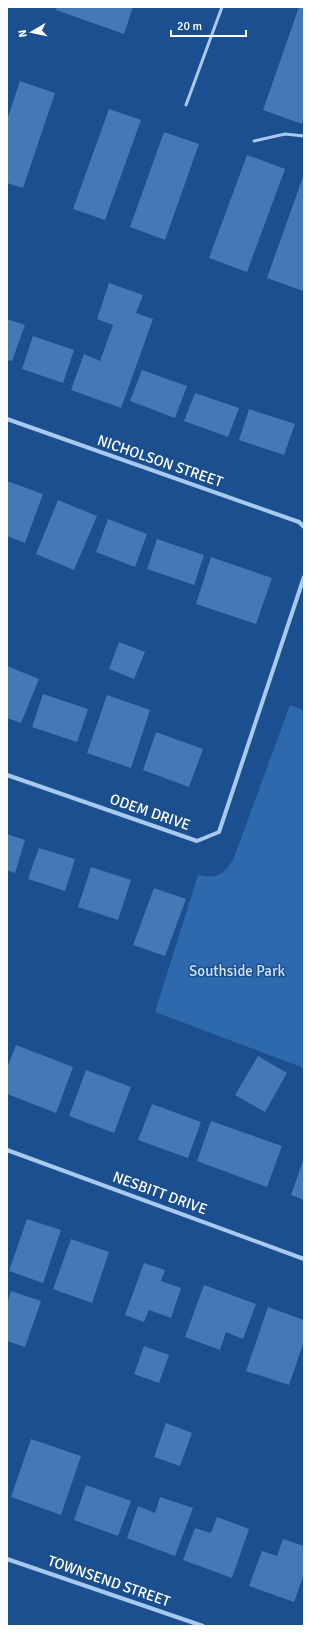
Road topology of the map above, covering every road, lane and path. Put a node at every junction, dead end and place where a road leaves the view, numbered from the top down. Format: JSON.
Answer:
{"nodes":[{"id":1,"x":222,"y":7,"type":"edge"},
{"id":2,"x":186,"y":105,"type":"dead end"},
{"id":3,"x":304,"y":136,"type":"edge"},
{"id":4,"x":254,"y":142,"type":"dead end"},
{"id":5,"x":7,"y":420,"type":"edge"},
{"id":6,"x":304,"y":527,"type":"edge"},
{"id":7,"x":304,"y":577,"type":"edge"},
{"id":8,"x":7,"y":775,"type":"edge"},
{"id":9,"x":7,"y":1150,"type":"edge"},
{"id":10,"x":304,"y":1259,"type":"edge"},
{"id":11,"x":7,"y":1559,"type":"edge"},
{"id":12,"x":203,"y":1626,"type":"edge"}],
"edges":[{"from":1,"to":2,"type":"lane"},
{"from":3,"to":4,"type":"lane"},
{"from":5,"to":6,"type":"street","name":"NICHOLSON STREET"},
{"from":7,"to":8,"type":"street","name":"ODEM DRIVE"},
{"from":9,"to":10,"type":"street","name":"NESBITT DRIVE"},
{"from":11,"to":12,"type":"street","name":"TOWNSEND STREET"}]}
